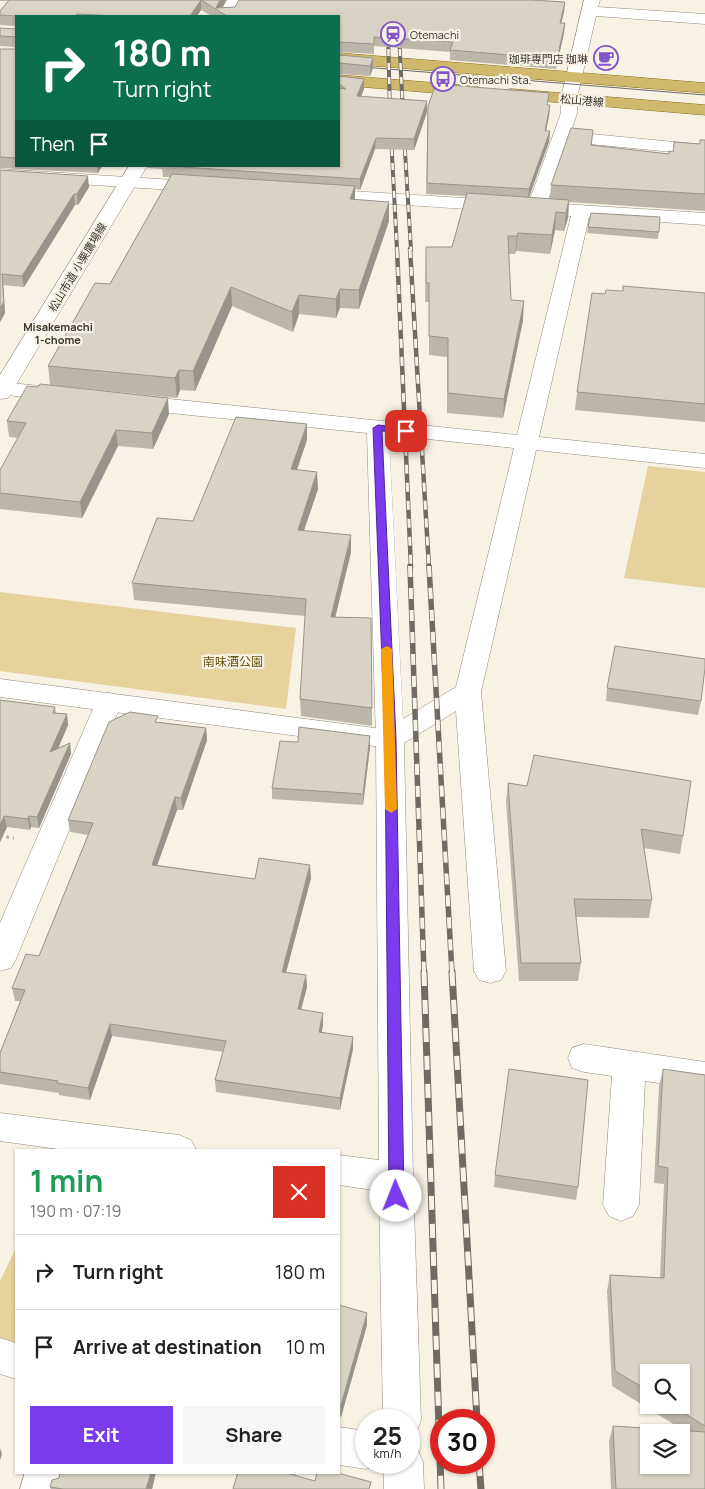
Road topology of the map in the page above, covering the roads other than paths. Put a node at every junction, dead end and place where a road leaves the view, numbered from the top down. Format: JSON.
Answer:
{"nodes":[{"id":1,"x":235,"y":0,"type":"edge"},
{"id":2,"x":590,"y":5,"type":"edge"},
{"id":3,"x":227,"y":15,"type":"edge"},
{"id":4,"x":705,"y":19,"type":"edge"},
{"id":5,"x":340,"y":58,"type":"edge"},
{"id":6,"x":574,"y":77,"type":"junction"},
{"id":7,"x":340,"y":80,"type":"edge"},
{"id":8,"x":705,"y":88,"type":"edge"},
{"id":9,"x":569,"y":98,"type":"junction"},
{"id":10,"x":705,"y":110,"type":"edge"},
{"id":11,"x":562,"y":136,"type":"junction"},
{"id":12,"x":705,"y":150,"type":"edge"},
{"id":13,"x":0,"y":174,"type":"edge"},
{"id":14,"x":133,"y":174,"type":"edge"},
{"id":15,"x":227,"y":188,"type":"edge"},
{"id":16,"x":296,"y":192,"type":"edge"},
{"id":17,"x":536,"y":208,"type":"junction"},
{"id":18,"x":581,"y":211,"type":"junction"},
{"id":19,"x":705,"y":219,"type":"edge"},
{"id":20,"x":1,"y":390,"type":"edge"},
{"id":21,"x":82,"y":397,"type":"edge"},
{"id":22,"x":111,"y":400,"type":"edge"},
{"id":23,"x":378,"y":428,"type":"junction"},
{"id":24,"x":526,"y":442,"type":"junction"},
{"id":25,"x":705,"y":461,"type":"edge"},
{"id":26,"x":0,"y":688,"type":"edge"},
{"id":27,"x":468,"y":692,"type":"junction"},
{"id":28,"x":109,"y":702,"type":"junction"},
{"id":29,"x":390,"y":739,"type":"junction"},
{"id":30,"x":0,"y":959,"type":"edge"},
{"id":31,"x":490,"y":971,"type":"dead end"},
{"id":32,"x":584,"y":1058,"type":"dead end"},
{"id":33,"x":629,"y":1065,"type":"junction"},
{"id":34,"x":705,"y":1076,"type":"edge"},
{"id":35,"x":0,"y":1127,"type":"edge"},
{"id":36,"x":171,"y":1149,"type":"edge"},
{"id":37,"x":340,"y":1170,"type":"edge"},
{"id":38,"x":396,"y":1178,"type":"junction"},
{"id":39,"x":621,"y":1206,"type":"dead end"},
{"id":40,"x":0,"y":1356,"type":"edge"},
{"id":41,"x":15,"y":1360,"type":"edge"},
{"id":42,"x":402,"y":1409,"type":"edge"},
{"id":43,"x":340,"y":1446,"type":"edge"},
{"id":44,"x":355,"y":1448,"type":"edge"},
{"id":45,"x":44,"y":1474,"type":"edge"},
{"id":46,"x":403,"y":1474,"type":"edge"},
{"id":47,"x":40,"y":1489,"type":"edge"},
{"id":48,"x":404,"y":1489,"type":"edge"}],
"edges":[{"from":1,"to":3,"type":"street"},
{"from":2,"to":4,"type":"street"},
{"from":2,"to":6,"type":"street"},
{"from":5,"to":6,"type":"main road","name":"松山港線"},
{"from":6,"to":8,"type":"main road","name":"松山港線"},
{"from":6,"to":9,"type":"street"},
{"from":7,"to":9,"type":"main road","name":"松山港線"},
{"from":9,"to":10,"type":"main road","name":"松山港線"},
{"from":9,"to":11,"type":"street"},
{"from":11,"to":12,"type":"street"},
{"from":11,"to":17,"type":"street"},
{"from":13,"to":14,"type":"street"},
{"from":14,"to":15,"type":"street"},
{"from":14,"to":20,"type":"street","name":"松山市道 小栗鷹場線"},
{"from":16,"to":17,"type":"street"},
{"from":17,"to":18,"type":"street"},
{"from":18,"to":19,"type":"street"},
{"from":18,"to":24,"type":"street"},
{"from":20,"to":21,"type":"street"},
{"from":22,"to":23,"type":"street"},
{"from":23,"to":24,"type":"street"},
{"from":23,"to":29,"type":"street"},
{"from":24,"to":25,"type":"street"},
{"from":24,"to":27,"type":"street"},
{"from":26,"to":28,"type":"street"},
{"from":27,"to":29,"type":"street"},
{"from":27,"to":31,"type":"street"},
{"from":28,"to":29,"type":"street"},
{"from":28,"to":30,"type":"street"},
{"from":29,"to":38,"type":"street"},
{"from":32,"to":33,"type":"street"},
{"from":33,"to":34,"type":"street"},
{"from":33,"to":39,"type":"street"},
{"from":35,"to":36,"type":"street"},
{"from":37,"to":38,"type":"street"},
{"from":38,"to":42,"type":"street"},
{"from":40,"to":41,"type":"street"},
{"from":43,"to":44,"type":"street"},
{"from":45,"to":47,"type":"street"},
{"from":46,"to":48,"type":"street"}]}
